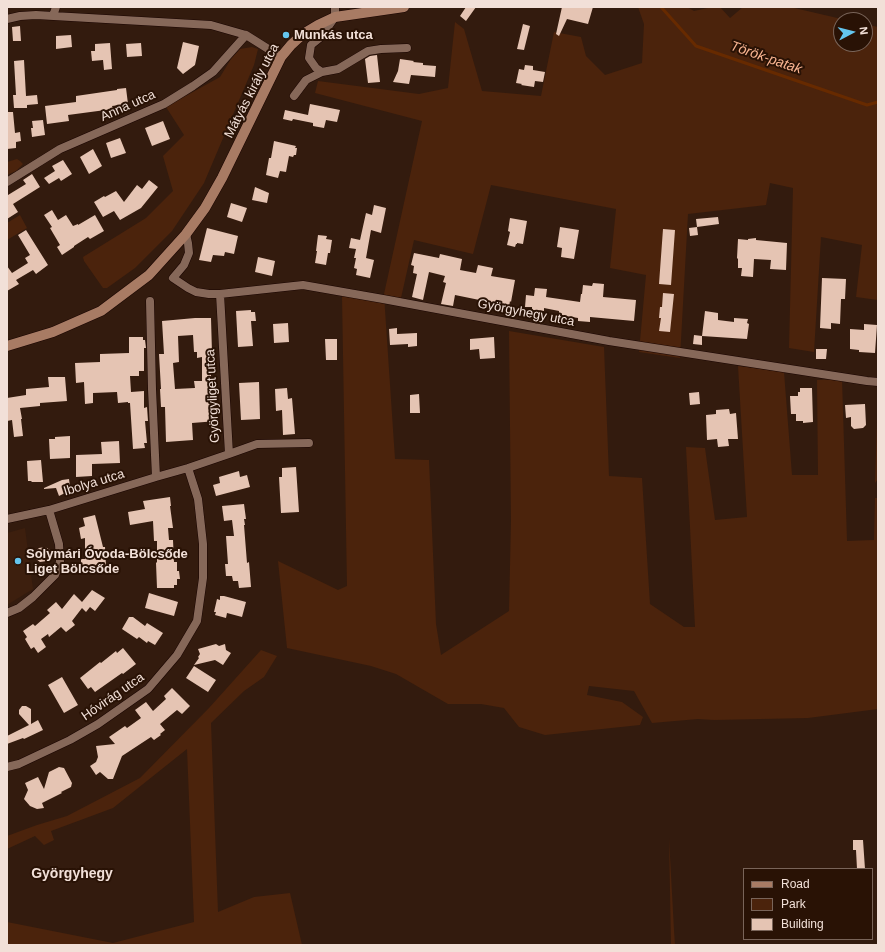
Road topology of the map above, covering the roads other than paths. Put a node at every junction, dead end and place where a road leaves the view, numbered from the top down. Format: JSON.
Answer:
{"nodes":[{"id":1,"x":56,"y":7,"type":"edge"},
{"id":2,"x":336,"y":7,"type":"edge"},
{"id":3,"x":404,"y":7,"type":"edge"},
{"id":4,"x":53,"y":16,"type":"junction"},
{"id":5,"x":335,"y":18,"type":"junction"},
{"id":6,"x":7,"y":19,"type":"edge"},
{"id":7,"x":246,"y":35,"type":"junction"},
{"id":8,"x":407,"y":48,"type":"dead end"},
{"id":9,"x":282,"y":57,"type":"junction"},
{"id":10,"x":322,"y":72,"type":"junction"},
{"id":11,"x":294,"y":96,"type":"dead end"},
{"id":12,"x":7,"y":182,"type":"edge"},
{"id":13,"x":186,"y":234,"type":"junction"},
{"id":14,"x":220,"y":294,"type":"junction"},
{"id":15,"x":150,"y":301,"type":"dead end"},
{"id":16,"x":7,"y":346,"type":"edge"},
{"id":17,"x":878,"y":382,"type":"edge"},
{"id":18,"x":309,"y":443,"type":"dead end"},
{"id":19,"x":229,"y":454,"type":"junction"},
{"id":20,"x":188,"y":468,"type":"junction"},
{"id":21,"x":156,"y":477,"type":"junction"},
{"id":22,"x":49,"y":510,"type":"junction"},
{"id":23,"x":7,"y":518,"type":"edge"},
{"id":24,"x":7,"y":613,"type":"edge"},
{"id":25,"x":7,"y":767,"type":"edge"}],
"edges":[{"from":1,"to":4,"type":"street"},
{"from":2,"to":5,"type":"street"},
{"from":3,"to":5,"type":"main road","name":"Mátyás király utca"},
{"from":4,"to":6,"type":"street"},
{"from":4,"to":7,"type":"street"},
{"from":5,"to":9,"type":"main road","name":"Mátyás király utca"},
{"from":5,"to":10,"type":"street"},
{"from":7,"to":9,"type":"street"},
{"from":7,"to":12,"type":"street","name":"Anna utca"},
{"from":8,"to":10,"type":"street"},
{"from":9,"to":13,"type":"main road","name":"Mátyás király utca"},
{"from":10,"to":11,"type":"street"},
{"from":13,"to":14,"type":"street","name":"Györgyhegy utca"},
{"from":13,"to":16,"type":"main road","name":"Mátyás király utca"},
{"from":14,"to":17,"type":"street","name":"Györgyhegy utca"},
{"from":14,"to":19,"type":"street","name":"Györgyliget utca"},
{"from":15,"to":21,"type":"street"},
{"from":18,"to":19,"type":"street"},
{"from":19,"to":20,"type":"street","name":"Györgyliget utca"},
{"from":20,"to":21,"type":"street","name":"Ibolya utca"},
{"from":20,"to":25,"type":"street","name":"Hóvirág utca"},
{"from":21,"to":22,"type":"street","name":"Ibolya utca"},
{"from":22,"to":23,"type":"street","name":"Ibolya utca"},
{"from":22,"to":24,"type":"street"}]}
